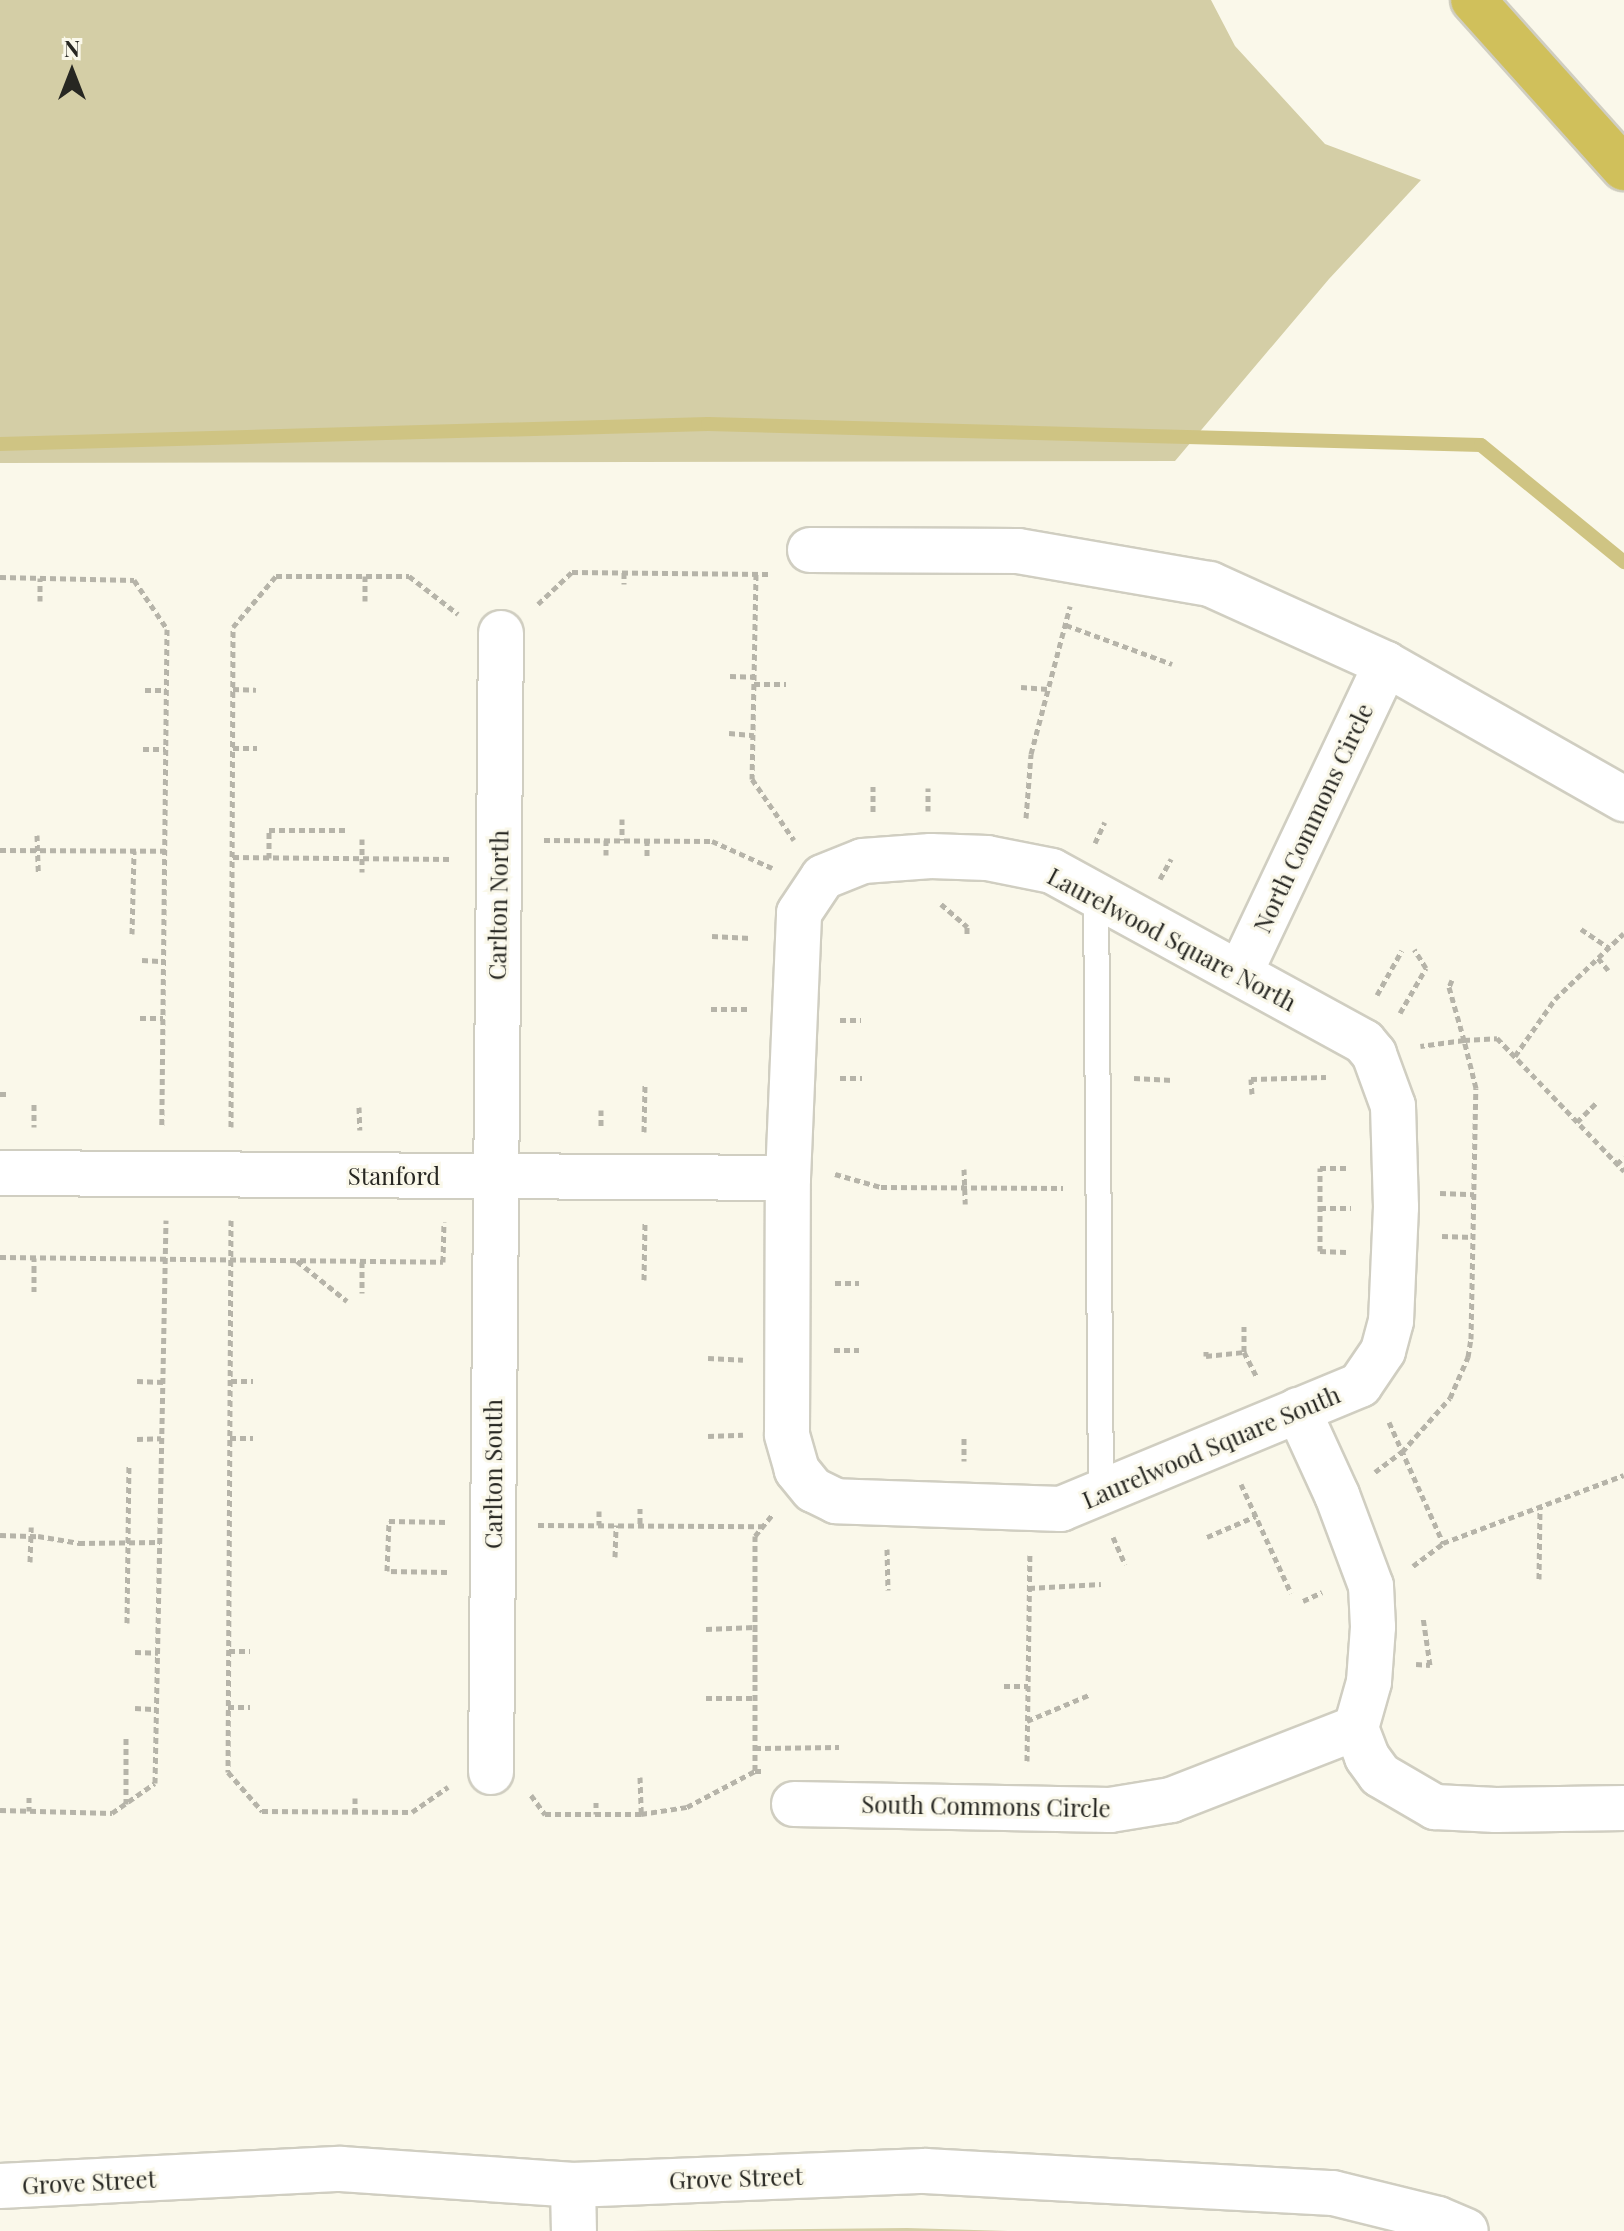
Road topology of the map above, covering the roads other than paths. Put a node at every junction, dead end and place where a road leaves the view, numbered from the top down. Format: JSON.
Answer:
{"nodes":[{"id":1,"x":1473,"y":0,"type":"edge"},
{"id":2,"x":1624,"y":168,"type":"edge"},
{"id":3,"x":798,"y":562,"type":"road end"},
{"id":4,"x":483,"y":626,"type":"road end"},
{"id":5,"x":1386,"y":664,"type":"junction"},
{"id":6,"x":1624,"y":799,"type":"edge"},
{"id":7,"x":1093,"y":873,"type":"junction"},
{"id":8,"x":1240,"y":973,"type":"junction"},
{"id":9,"x":0,"y":1173,"type":"edge"},
{"id":10,"x":805,"y":1174,"type":"junction"},
{"id":11,"x":496,"y":1177,"type":"junction"},
{"id":12,"x":1396,"y":1203,"type":"joint"},
{"id":13,"x":1298,"y":1410,"type":"junction"},
{"id":14,"x":1102,"y":1516,"type":"junction"},
{"id":15,"x":1356,"y":1728,"type":"junction"},
{"id":16,"x":490,"y":1778,"type":"road end"},
{"id":17,"x":781,"y":1787,"type":"road end"},
{"id":18,"x":1624,"y":1808,"type":"edge"},
{"id":19,"x":573,"y":2185,"type":"junction"},
{"id":20,"x":0,"y":2186,"type":"edge"},
{"id":21,"x":574,"y":2231,"type":"edge"},
{"id":22,"x":1466,"y":2231,"type":"edge"}],
"edges":[{"from":1,"to":2,"type":"highway"},
{"from":3,"to":5,"type":"street"},
{"from":4,"to":11,"type":"street","name":"Carlton North"},
{"from":5,"to":6,"type":"street"},
{"from":5,"to":8,"type":"street","name":"North Commons Circle"},
{"from":7,"to":8,"type":"street","name":"Laurelwood Square North"},
{"from":7,"to":10,"type":"street","name":"Laurelwood Square North"},
{"from":7,"to":14,"type":"lane"},
{"from":8,"to":12,"type":"street","name":"Laurelwood Square North"},
{"from":9,"to":11,"type":"street","name":"Stanford"},
{"from":10,"to":11,"type":"street","name":"Stanford"},
{"from":10,"to":14,"type":"street","name":"Laurelwood Square South"},
{"from":11,"to":16,"type":"street","name":"Carlton South"},
{"from":12,"to":13,"type":"street","name":"Laurelwood Square South"},
{"from":13,"to":14,"type":"street","name":"Laurelwood Square South"},
{"from":13,"to":15,"type":"street"},
{"from":15,"to":17,"type":"street","name":"South Commons Circle"},
{"from":15,"to":18,"type":"street"},
{"from":19,"to":20,"type":"street","name":"Grove Street"},
{"from":19,"to":21,"type":"street"},
{"from":19,"to":22,"type":"street","name":"Grove Street"}]}
